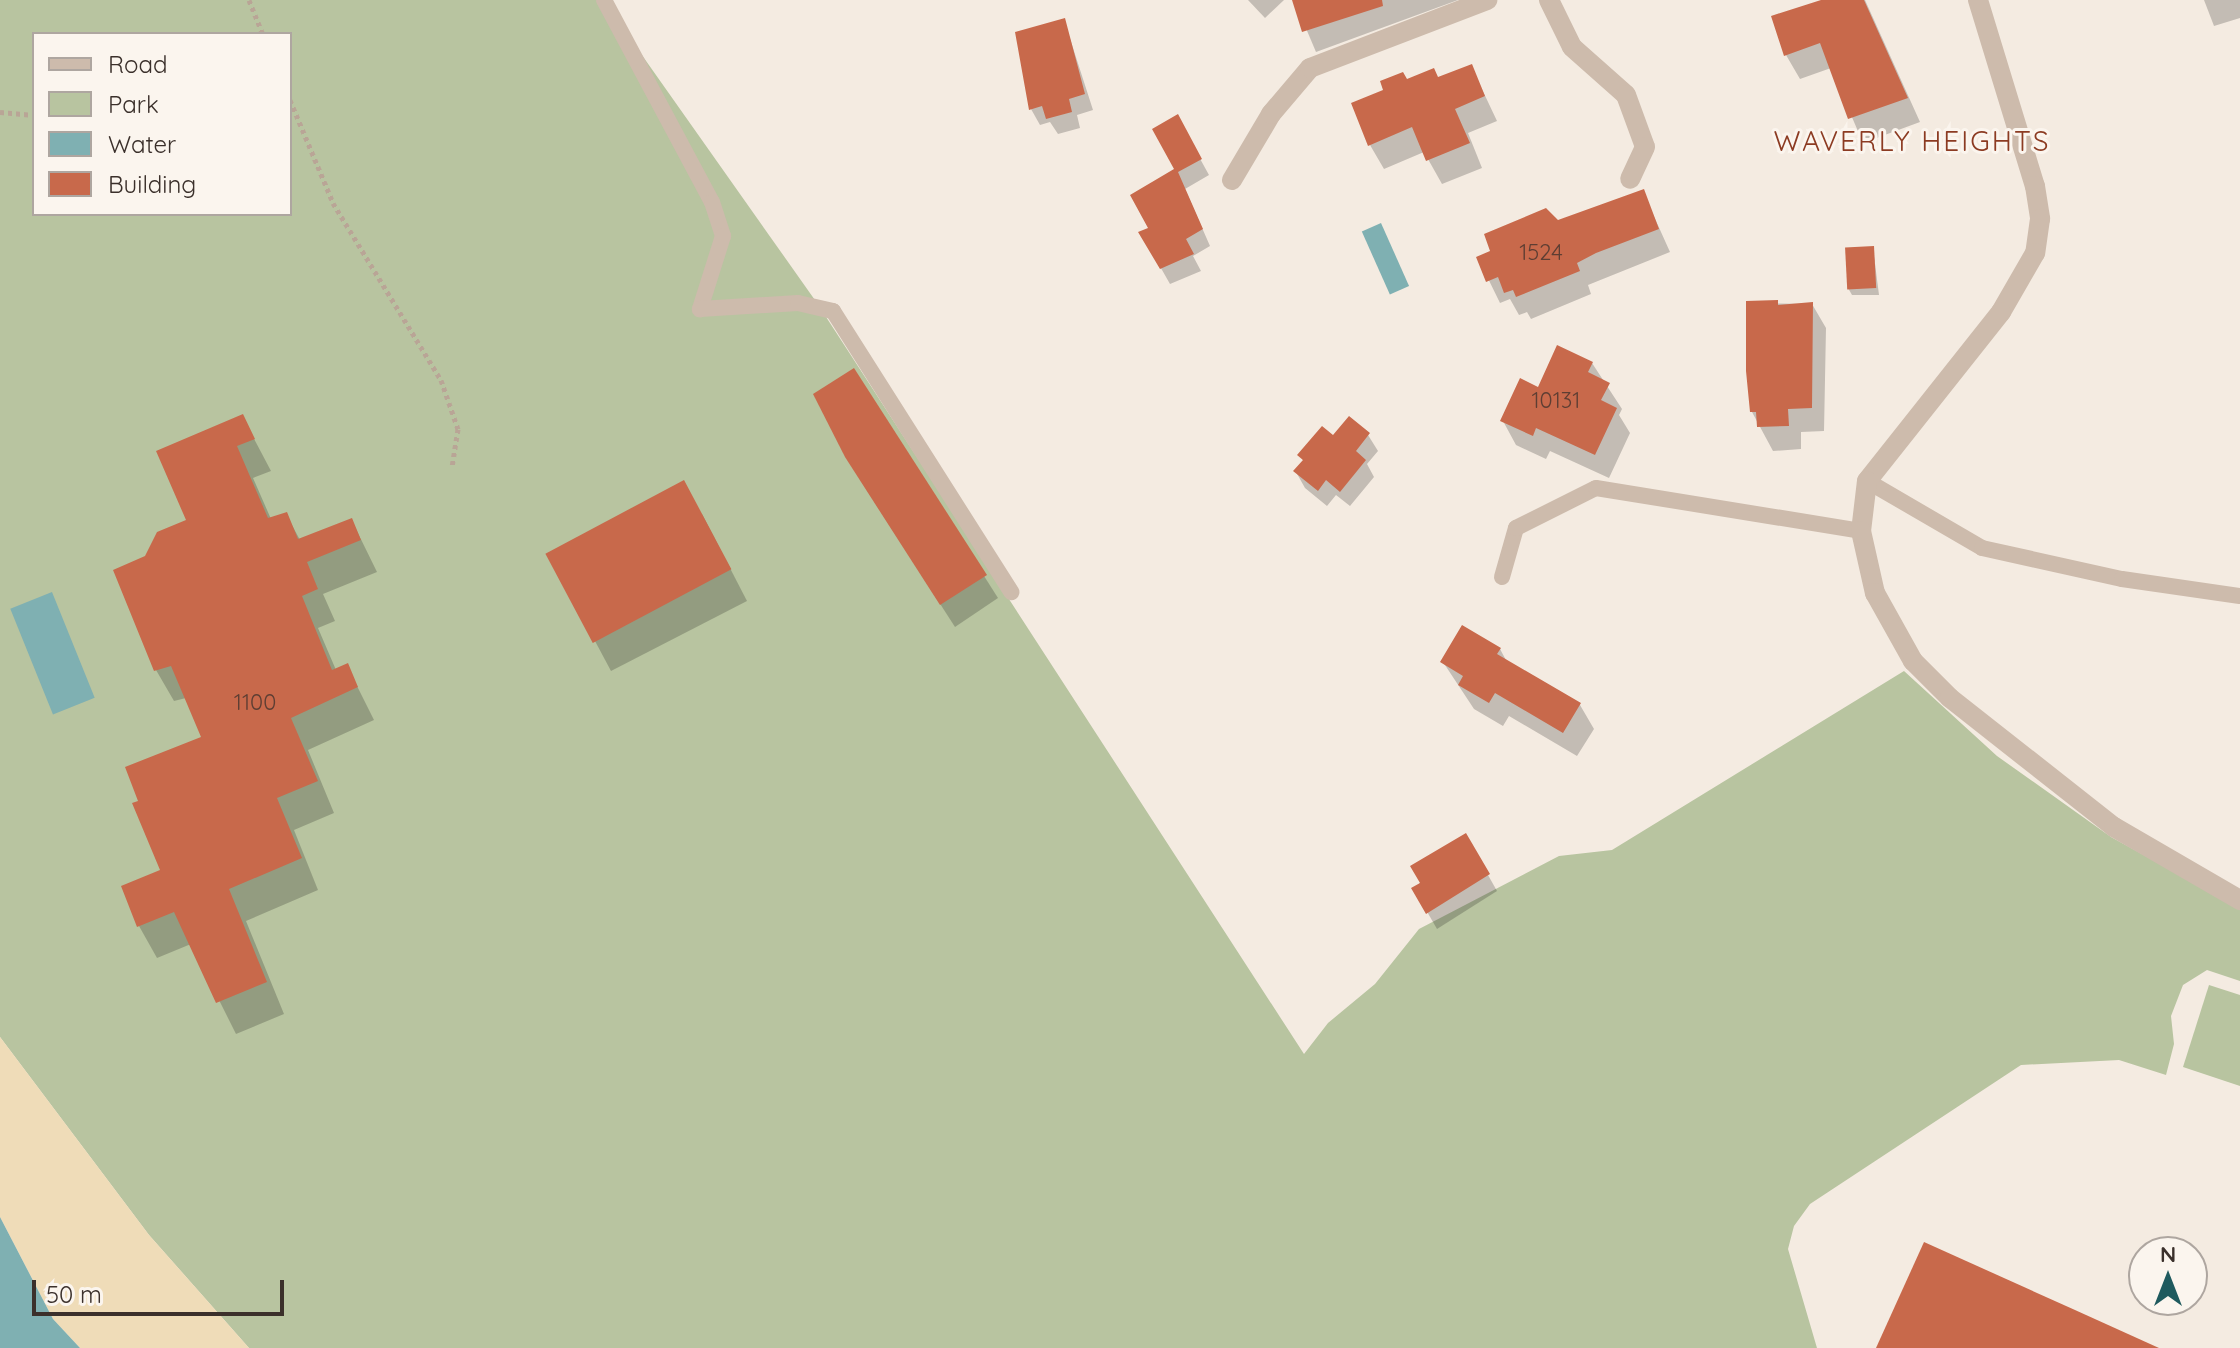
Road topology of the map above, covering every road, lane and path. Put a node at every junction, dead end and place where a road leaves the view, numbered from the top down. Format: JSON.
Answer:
{"nodes":[{"id":1,"x":249,"y":0,"type":"edge"},
{"id":2,"x":604,"y":0,"type":"edge"},
{"id":3,"x":1487,"y":0,"type":"edge"},
{"id":4,"x":1549,"y":0,"type":"edge"},
{"id":5,"x":1978,"y":0,"type":"edge"},
{"id":6,"x":262,"y":32,"type":"edge"},
{"id":7,"x":292,"y":105,"type":"edge"},
{"id":8,"x":0,"y":112,"type":"edge"},
{"id":9,"x":32,"y":115,"type":"edge"},
{"id":10,"x":292,"y":120,"type":"edge"},
{"id":11,"x":299,"y":121,"type":"junction"},
{"id":12,"x":1630,"y":179,"type":"dead end"},
{"id":13,"x":1232,"y":180,"type":"dead end"},
{"id":14,"x":452,"y":466,"type":"dead end"},
{"id":15,"x":1867,"y":481,"type":"junction"},
{"id":16,"x":1861,"y":531,"type":"junction"},
{"id":17,"x":1502,"y":577,"type":"dead end"},
{"id":18,"x":1011,"y":592,"type":"dead end"},
{"id":19,"x":2240,"y":596,"type":"edge"},
{"id":20,"x":2240,"y":900,"type":"edge"}],
"edges":[{"from":1,"to":6,"type":"path"},
{"from":2,"to":18,"type":"lane"},
{"from":3,"to":13,"type":"street"},
{"from":4,"to":12,"type":"street"},
{"from":5,"to":15,"type":"street"},
{"from":7,"to":11,"type":"path"},
{"from":8,"to":9,"type":"path"},
{"from":10,"to":11,"type":"path"},
{"from":11,"to":14,"type":"path"},
{"from":15,"to":16,"type":"street"},
{"from":15,"to":19,"type":"lane"},
{"from":16,"to":17,"type":"lane"},
{"from":16,"to":20,"type":"street"}]}
